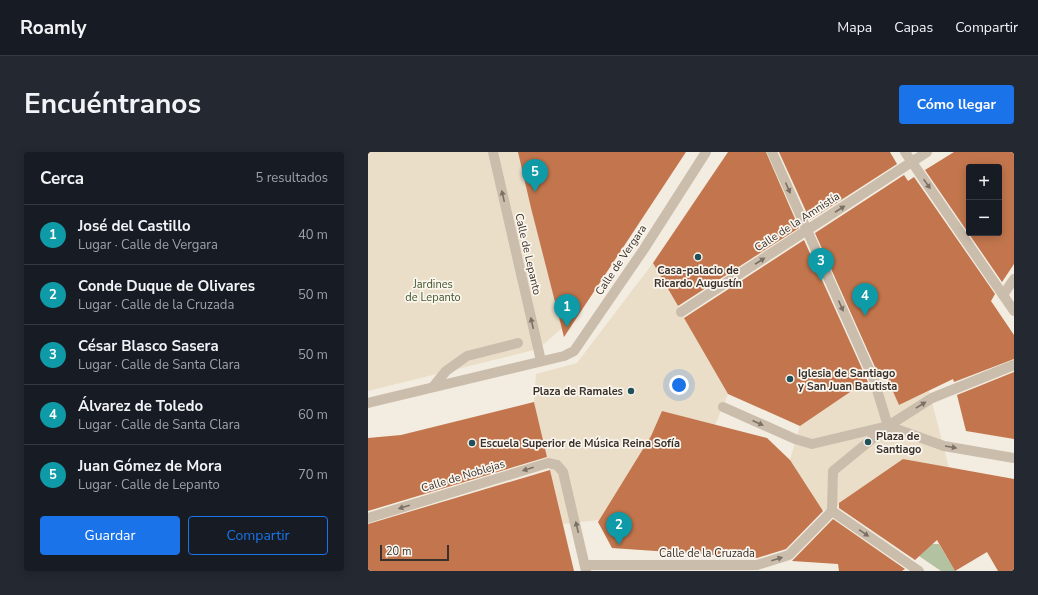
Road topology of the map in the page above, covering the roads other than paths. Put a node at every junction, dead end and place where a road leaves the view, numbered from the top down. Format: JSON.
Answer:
{"nodes":[{"id":1,"x":493,"y":152,"type":"edge"},
{"id":2,"x":706,"y":152,"type":"edge"},
{"id":3,"x":772,"y":152,"type":"edge"},
{"id":4,"x":905,"y":152,"type":"edge"},
{"id":5,"x":927,"y":152,"type":"edge"},
{"id":6,"x":912,"y":162,"type":"junction"},
{"id":7,"x":807,"y":230,"type":"junction"},
{"id":8,"x":1014,"y":279,"type":"edge"},
{"id":9,"x":1003,"y":295,"type":"junction"},
{"id":10,"x":1014,"y":311,"type":"edge"},
{"id":11,"x":681,"y":312,"type":"dead end"},
{"id":12,"x":518,"y":343,"type":"dead end"},
{"id":13,"x":541,"y":361,"type":"junction"},
{"id":14,"x":1014,"y":365,"type":"edge"},
{"id":15,"x":433,"y":387,"type":"junction"},
{"id":16,"x":368,"y":404,"type":"edge"},
{"id":17,"x":723,"y":407,"type":"dead end"},
{"id":18,"x":888,"y":426,"type":"junction"},
{"id":19,"x":1014,"y":458,"type":"edge"},
{"id":20,"x":832,"y":511,"type":"junction"},
{"id":21,"x":368,"y":518,"type":"edge"},
{"id":22,"x":586,"y":568,"type":"edge"},
{"id":23,"x":919,"y":571,"type":"edge"}],
"edges":[{"from":13,"to":1,"type":"street","name":"Calle de Lepanto","one_way":true},
{"from":2,"to":13,"type":"street","name":"Calle de Vergara"},
{"from":3,"to":7,"type":"street","one_way":true},
{"from":4,"to":6,"type":"street"},
{"from":5,"to":6,"type":"street","name":"Calle de la Amnistía"},
{"from":7,"to":6,"type":"street","name":"Calle de la Amnistía","one_way":true},
{"from":6,"to":9,"type":"street","one_way":true},
{"from":11,"to":7,"type":"street","name":"Calle de la Amnistía","one_way":true},
{"from":7,"to":18,"type":"street","one_way":true},
{"from":8,"to":9,"type":"street"},
{"from":9,"to":10,"type":"street"},
{"from":12,"to":15,"type":"street"},
{"from":13,"to":15,"type":"street","name":"Calle de Vergara"},
{"from":18,"to":14,"type":"street","one_way":true},
{"from":15,"to":16,"type":"street","name":"Calle de Vergara"},
{"from":17,"to":18,"type":"street","one_way":true},
{"from":18,"to":19,"type":"street","one_way":true},
{"from":18,"to":20,"type":"street"},
{"from":22,"to":20,"type":"street","name":"Calle de la Cruzada","one_way":true},
{"from":20,"to":23,"type":"street","one_way":true},
{"from":22,"to":21,"type":"street","name":"Calle de Noblejas","one_way":true}]}
